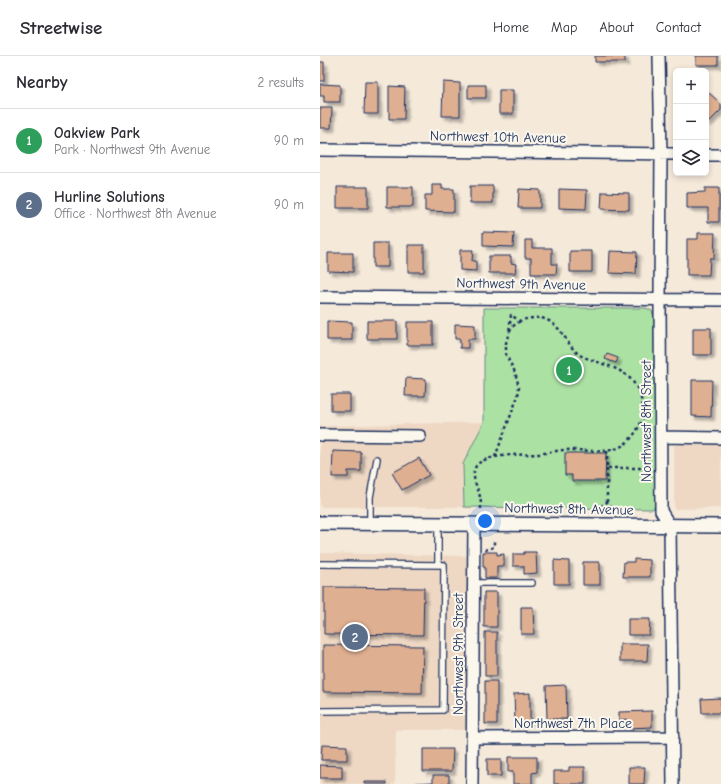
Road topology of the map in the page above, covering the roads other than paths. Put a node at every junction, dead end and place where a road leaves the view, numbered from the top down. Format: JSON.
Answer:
{"nodes":[{"id":1,"x":658,"y":56,"type":"edge"},
{"id":2,"x":320,"y":150,"type":"edge"},
{"id":3,"x":661,"y":154,"type":"junction"},
{"id":4,"x":673,"y":154,"type":"edge"},
{"id":5,"x":709,"y":155,"type":"edge"},
{"id":6,"x":721,"y":155,"type":"edge"},
{"id":7,"x":320,"y":297,"type":"edge"},
{"id":8,"x":660,"y":300,"type":"junction"},
{"id":9,"x":721,"y":300,"type":"edge"},
{"id":10,"x":320,"y":435,"type":"edge"},
{"id":11,"x":420,"y":436,"type":"dead end"},
{"id":12,"x":661,"y":437,"type":"junction"},
{"id":13,"x":721,"y":438,"type":"edge"},
{"id":14,"x":377,"y":459,"type":"dead end"},
{"id":15,"x":320,"y":523,"type":"edge"},
{"id":16,"x":370,"y":523,"type":"junction"},
{"id":17,"x":438,"y":524,"type":"junction"},
{"id":18,"x":474,"y":524,"type":"junction"},
{"id":19,"x":670,"y":526,"type":"junction"},
{"id":20,"x":721,"y":526,"type":"edge"},
{"id":21,"x":320,"y":564,"type":"edge"},
{"id":22,"x":438,"y":565,"type":"junction"},
{"id":23,"x":473,"y":583,"type":"junction"},
{"id":24,"x":532,"y":583,"type":"dead end"},
{"id":25,"x":320,"y":711,"type":"edge"},
{"id":26,"x":673,"y":737,"type":"junction"},
{"id":27,"x":472,"y":738,"type":"junction"},
{"id":28,"x":472,"y":784,"type":"edge"},
{"id":29,"x":673,"y":784,"type":"edge"}],
"edges":[{"from":1,"to":3,"type":"street","name":"Northwest 8th Street"},
{"from":2,"to":3,"type":"street","name":"Northwest 10th Avenue"},
{"from":3,"to":4,"type":"street","name":"Northwest 10th Avenue"},
{"from":3,"to":8,"type":"street","name":"Northwest 8th Street"},
{"from":5,"to":6,"type":"street"},
{"from":7,"to":8,"type":"street","name":"Northwest 9th Avenue"},
{"from":8,"to":9,"type":"street","name":"Northwest 9th Avenue"},
{"from":8,"to":12,"type":"street","name":"Northwest 8th Street"},
{"from":10,"to":11,"type":"street"},
{"from":12,"to":13,"type":"street"},
{"from":12,"to":19,"type":"street","name":"Northwest 8th Street"},
{"from":14,"to":16,"type":"lane"},
{"from":15,"to":16,"type":"street","name":"Northwest 8th Avenue"},
{"from":16,"to":17,"type":"street","name":"Northwest 8th Avenue"},
{"from":17,"to":18,"type":"street","name":"Northwest 8th Avenue"},
{"from":17,"to":22,"type":"lane"},
{"from":18,"to":19,"type":"street","name":"Northwest 8th Avenue"},
{"from":18,"to":23,"type":"street","name":"Northwest 9th Street"},
{"from":19,"to":20,"type":"street","name":"Northwest 8th Avenue"},
{"from":19,"to":26,"type":"street","name":"Northwest 8th Street"},
{"from":21,"to":22,"type":"lane"},
{"from":22,"to":25,"type":"lane"},
{"from":23,"to":24,"type":"lane"},
{"from":23,"to":27,"type":"street","name":"Northwest 9th Street"},
{"from":26,"to":27,"type":"street","name":"Northwest 7th Place"},
{"from":26,"to":29,"type":"street","name":"Northwest 8th Street"},
{"from":27,"to":28,"type":"street","name":"Northwest 9th Street"}]}
